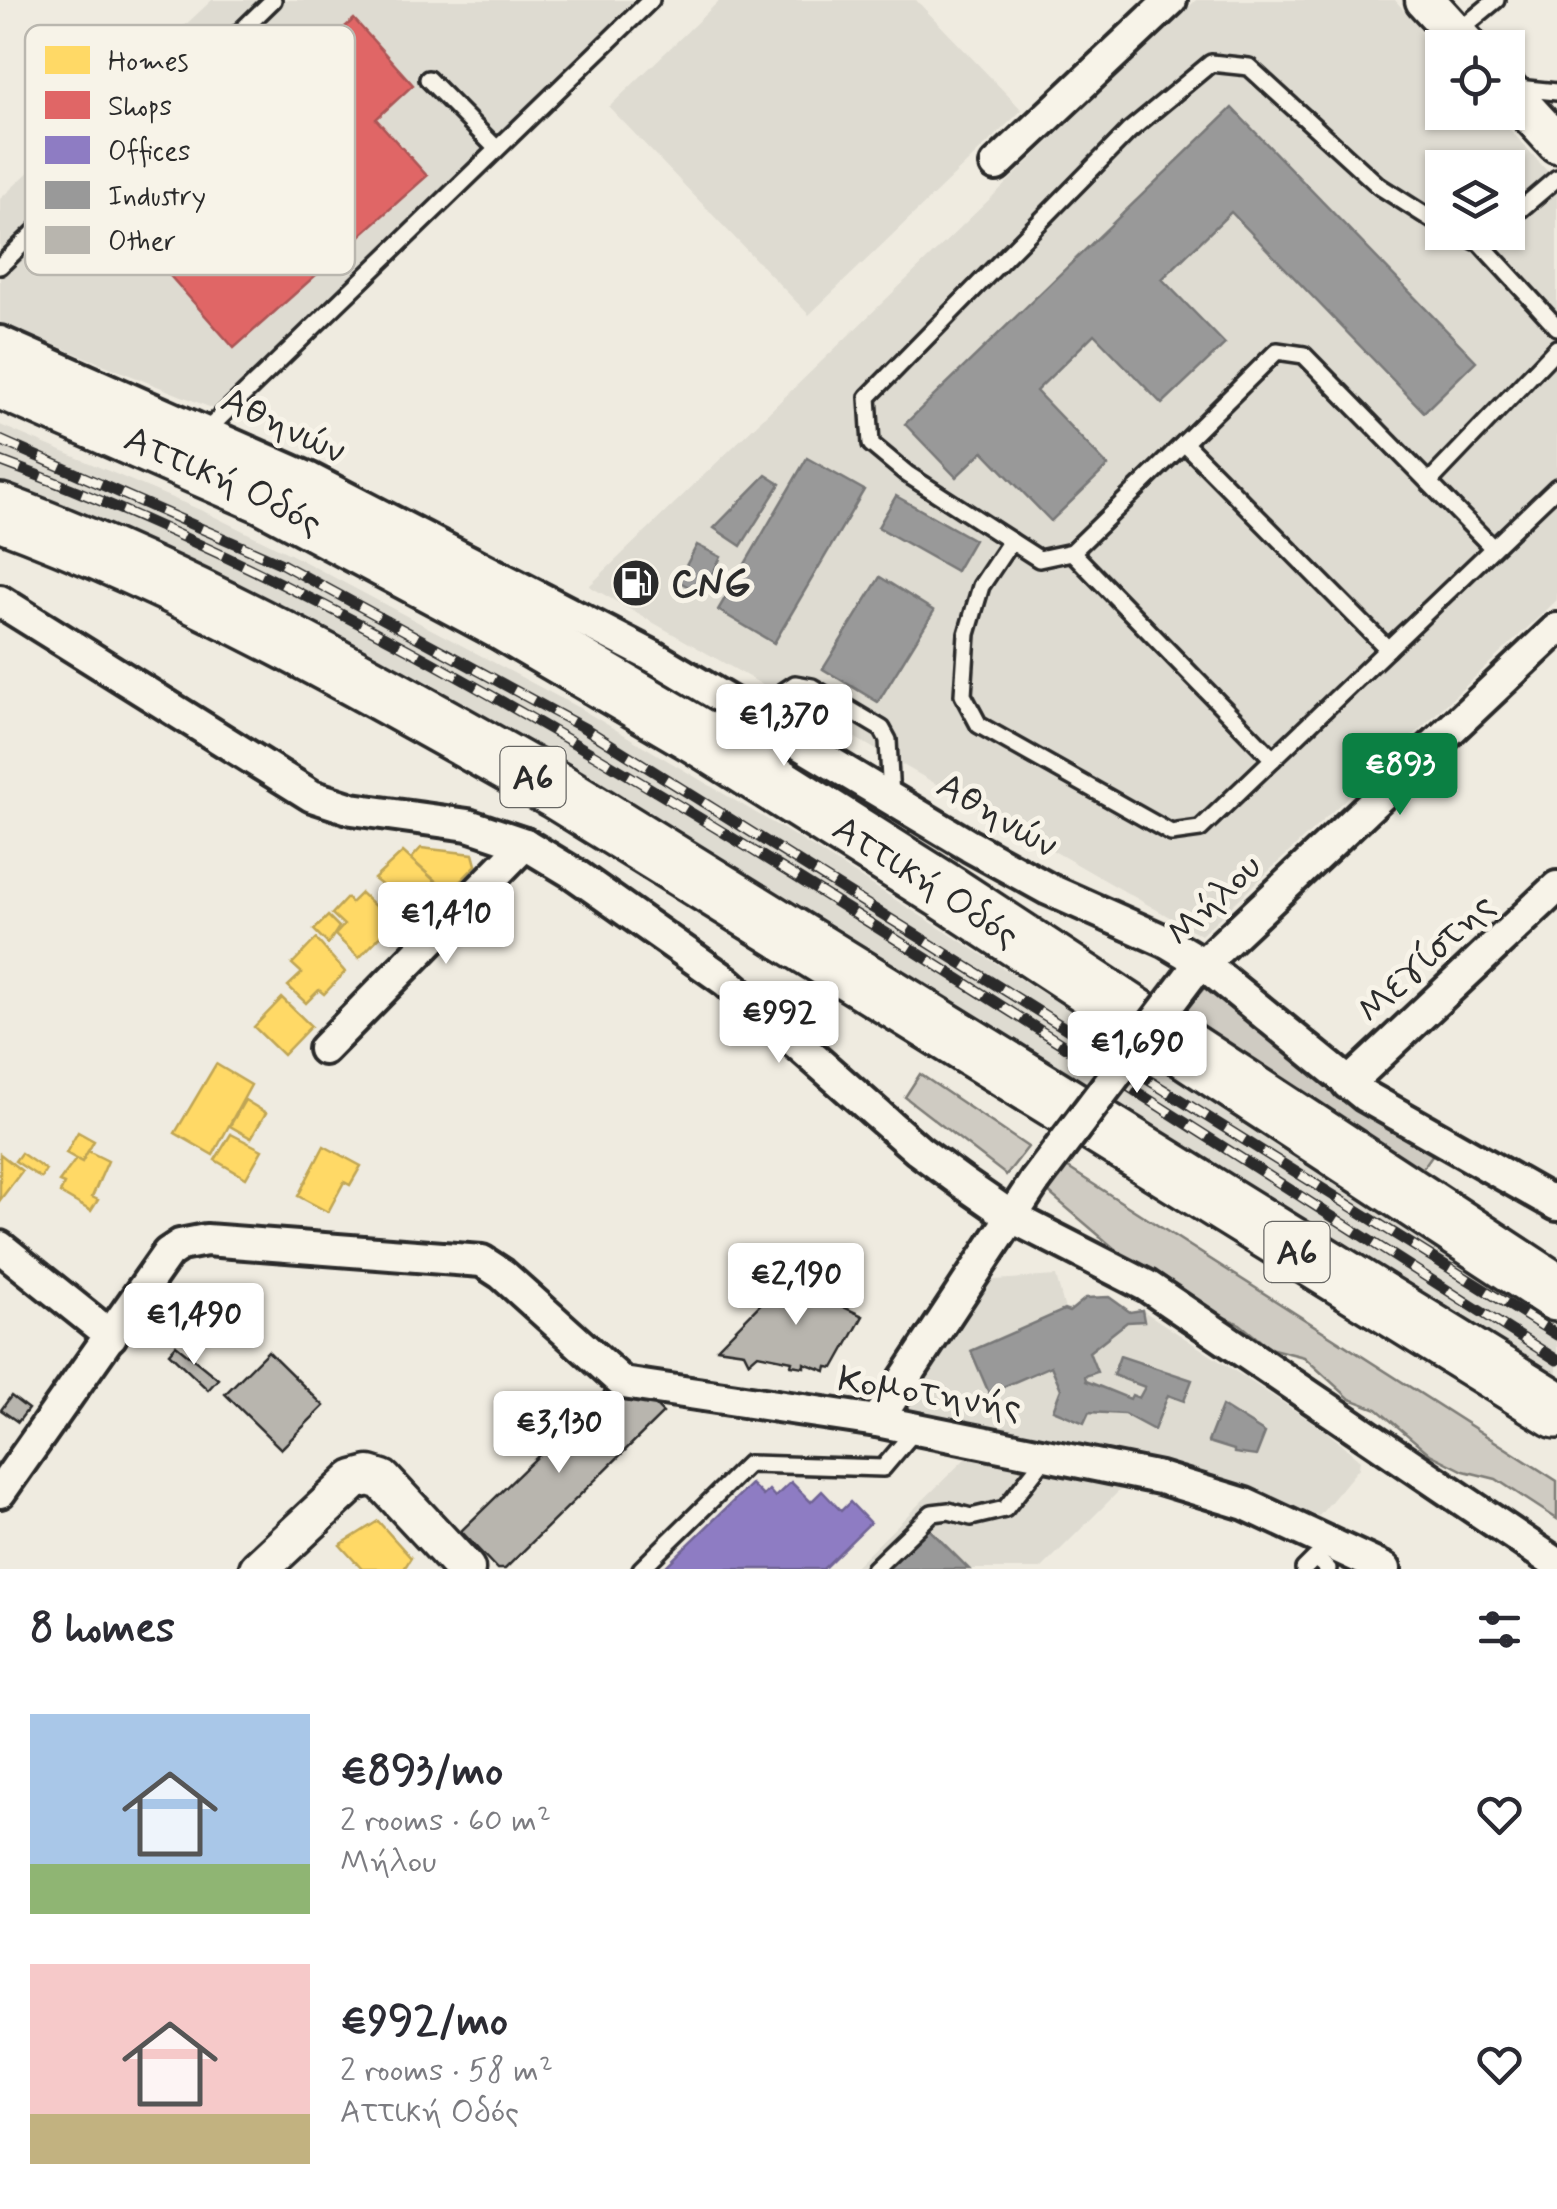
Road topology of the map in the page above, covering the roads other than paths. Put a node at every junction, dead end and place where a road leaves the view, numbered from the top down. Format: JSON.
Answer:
{"nodes":[{"id":1,"x":274,"y":0,"type":"edge"},
{"id":2,"x":651,"y":0,"type":"edge"},
{"id":3,"x":1170,"y":0,"type":"edge"},
{"id":4,"x":1426,"y":0,"type":"edge"},
{"id":5,"x":1496,"y":0,"type":"edge"},
{"id":6,"x":248,"y":25,"type":"edge"},
{"id":7,"x":1454,"y":30,"type":"edge"},
{"id":8,"x":1471,"y":30,"type":"edge"},
{"id":9,"x":428,"y":79,"type":"dead end"},
{"id":10,"x":1525,"y":89,"type":"edge"},
{"id":11,"x":1557,"y":90,"type":"edge"},
{"id":12,"x":1525,"y":107,"type":"edge"},
{"id":13,"x":1557,"y":143,"type":"edge"},
{"id":14,"x":496,"y":148,"type":"junction"},
{"id":15,"x":996,"y":165,"type":"dead end"},
{"id":16,"x":1557,"y":178,"type":"edge"},
{"id":17,"x":1525,"y":205,"type":"edge"},
{"id":18,"x":1425,"y":215,"type":"edge"},
{"id":19,"x":25,"y":242,"type":"edge"},
{"id":20,"x":1496,"y":250,"type":"edge"},
{"id":21,"x":0,"y":266,"type":"edge"},
{"id":22,"x":1557,"y":327,"type":"edge"},
{"id":23,"x":0,"y":342,"type":"edge"},
{"id":24,"x":1557,"y":348,"type":"edge"},
{"id":25,"x":0,"y":380,"type":"edge"},
{"id":26,"x":205,"y":432,"type":"junction"},
{"id":27,"x":1184,"y":442,"type":"junction"},
{"id":28,"x":1429,"y":482,"type":"junction"},
{"id":29,"x":1557,"y":487,"type":"edge"},
{"id":30,"x":0,"y":512,"type":"edge"},
{"id":31,"x":1010,"y":541,"type":"junction"},
{"id":32,"x":1494,"y":548,"type":"junction"},
{"id":33,"x":1072,"y":552,"type":"junction"},
{"id":34,"x":0,"y":600,"type":"edge"},
{"id":35,"x":1557,"y":629,"type":"edge"},
{"id":36,"x":1388,"y":649,"type":"junction"},
{"id":37,"x":750,"y":714,"type":"junction"},
{"id":38,"x":1273,"y":759,"type":"junction"},
{"id":39,"x":891,"y":799,"type":"junction"},
{"id":40,"x":524,"y":844,"type":"junction"},
{"id":41,"x":1557,"y":887,"type":"edge"},
{"id":42,"x":1196,"y":969,"type":"junction"},
{"id":43,"x":324,"y":1048,"type":"dead end"},
{"id":44,"x":1348,"y":1084,"type":"junction"},
{"id":45,"x":1280,"y":1115,"type":"junction"},
{"id":46,"x":1557,"y":1205,"type":"edge"},
{"id":47,"x":1012,"y":1217,"type":"junction"},
{"id":48,"x":0,"y":1247,"type":"edge"},
{"id":49,"x":1557,"y":1268,"type":"edge"},
{"id":50,"x":1557,"y":1293,"type":"edge"},
{"id":51,"x":111,"y":1336,"type":"junction"},
{"id":52,"x":1557,"y":1410,"type":"edge"},
{"id":53,"x":877,"y":1420,"type":"junction"},
{"id":54,"x":917,"y":1428,"type":"junction"},
{"id":55,"x":1049,"y":1454,"type":"junction"},
{"id":56,"x":8,"y":1457,"type":"edge"},
{"id":57,"x":0,"y":1492,"type":"edge"},
{"id":58,"x":1557,"y":1564,"type":"edge"},
{"id":59,"x":259,"y":1569,"type":"edge"},
{"id":60,"x":464,"y":1569,"type":"edge"},
{"id":61,"x":640,"y":1569,"type":"edge"},
{"id":62,"x":874,"y":1569,"type":"edge"},
{"id":63,"x":1304,"y":1569,"type":"edge"},
{"id":64,"x":1328,"y":1569,"type":"edge"},
{"id":65,"x":1384,"y":1569,"type":"edge"}],
"edges":[{"from":1,"to":6,"type":"lane"},
{"from":2,"to":14,"type":"lane"},
{"from":3,"to":15,"type":"street"},
{"from":4,"to":7,"type":"street"},
{"from":5,"to":8,"type":"lane"},
{"from":9,"to":14,"type":"lane"},
{"from":10,"to":11,"type":"lane"},
{"from":12,"to":13,"type":"street"},
{"from":14,"to":26,"type":"lane"},
{"from":16,"to":17,"type":"lane"},
{"from":18,"to":31,"type":"lane"},
{"from":19,"to":21,"type":"lane"},
{"from":20,"to":22,"type":"lane"},
{"from":23,"to":26,"type":"street","name":"Αθηνών"},
{"from":24,"to":28,"type":"lane"},
{"from":25,"to":45,"type":"highway","name":"Αττική Οδός"},
{"from":26,"to":37,"type":"street","name":"Αθηνών"},
{"from":27,"to":28,"type":"lane"},
{"from":27,"to":33,"type":"lane"},
{"from":27,"to":36,"type":"lane"},
{"from":28,"to":32,"type":"lane"},
{"from":29,"to":32,"type":"lane"},
{"from":30,"to":52,"type":"highway","number":"Α6"},
{"from":31,"to":33,"type":"lane"},
{"from":31,"to":38,"type":"lane"},
{"from":32,"to":36,"type":"lane"},
{"from":33,"to":38,"type":"lane"},
{"from":34,"to":40,"type":"street"},
{"from":35,"to":42,"type":"street","name":"Μήλου"},
{"from":36,"to":38,"type":"lane"},
{"from":37,"to":39,"type":"street","name":"Αθηνών"},
{"from":37,"to":39,"type":"lane"},
{"from":39,"to":42,"type":"street","name":"Αθηνών"},
{"from":40,"to":43,"type":"street"},
{"from":40,"to":47,"type":"street"},
{"from":41,"to":44,"type":"street","name":"Μεγίστης"},
{"from":42,"to":44,"type":"street","name":"Αθηνών"},
{"from":42,"to":47,"type":"street","name":"Μήλου","bridge":true},
{"from":44,"to":46,"type":"street","name":"Αθηνών"},
{"from":45,"to":49,"type":"highway"},
{"from":45,"to":50,"type":"highway","name":"Αττική Οδός"},
{"from":47,"to":53,"type":"street","name":"Μήλου"},
{"from":47,"to":58,"type":"street"},
{"from":48,"to":51,"type":"street"},
{"from":51,"to":53,"type":"street","name":"Κομοτηνής"},
{"from":51,"to":56,"type":"street"},
{"from":53,"to":54,"type":"street","name":"Κομοτηνής"},
{"from":54,"to":55,"type":"street","name":"Κομοτηνής"},
{"from":54,"to":61,"type":"lane"},
{"from":55,"to":62,"type":"lane"},
{"from":55,"to":65,"type":"street","name":"Κομοτηνής"},
{"from":56,"to":57,"type":"street"},
{"from":59,"to":60,"type":"street"},
{"from":63,"to":64,"type":"lane"}]}
